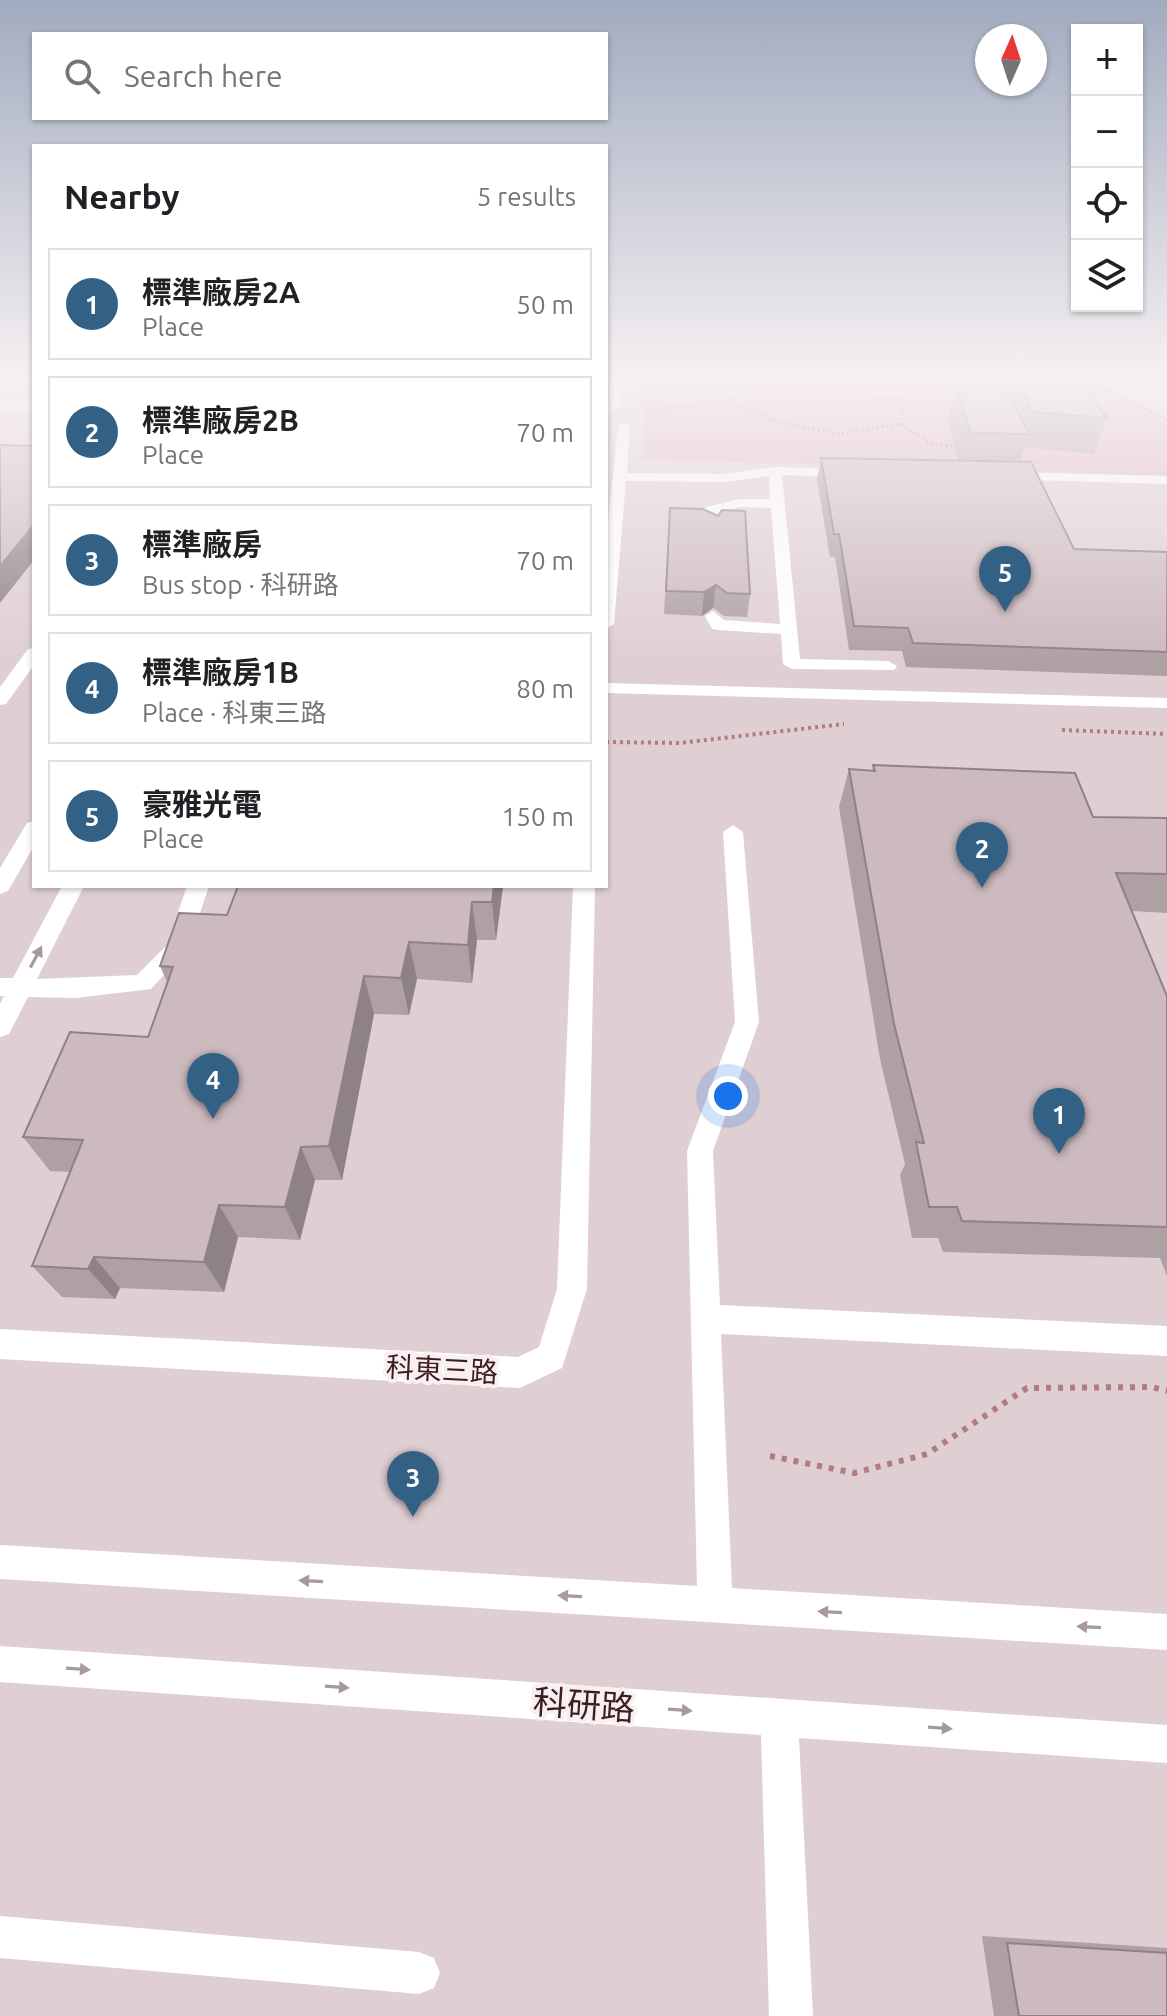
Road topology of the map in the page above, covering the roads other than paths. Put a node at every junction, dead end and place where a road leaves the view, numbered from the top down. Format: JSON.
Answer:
{"nodes":[{"id":1,"x":619,"y":473,"type":"edge"},
{"id":2,"x":760,"y":473,"type":"edge"},
{"id":3,"x":775,"y":473,"type":"edge"},
{"id":4,"x":995,"y":476,"type":"edge"},
{"id":5,"x":619,"y":477,"type":"junction"},
{"id":6,"x":1167,"y":480,"type":"edge"},
{"id":7,"x":778,"y":504,"type":"junction"},
{"id":8,"x":611,"y":515,"type":"edge"},
{"id":9,"x":711,"y":532,"type":"edge"},
{"id":10,"x":608,"y":580,"type":"edge"},
{"id":11,"x":713,"y":616,"type":"edge"},
{"id":12,"x":789,"y":630,"type":"junction"},
{"id":13,"x":32,"y":656,"type":"edge"},
{"id":14,"x":888,"y":666,"type":"dead end"},
{"id":15,"x":608,"y":688,"type":"edge"},
{"id":16,"x":0,"y":700,"type":"edge"},
{"id":17,"x":1167,"y":703,"type":"edge"},
{"id":18,"x":32,"y":831,"type":"edge"},
{"id":19,"x":733,"y":832,"type":"dead end"},
{"id":20,"x":0,"y":886,"type":"edge"},
{"id":21,"x":72,"y":888,"type":"edge"},
{"id":22,"x":197,"y":888,"type":"edge"},
{"id":23,"x":584,"y":888,"type":"edge"},
{"id":24,"x":10,"y":988,"type":"edge"},
{"id":25,"x":0,"y":1027,"type":"edge"},
{"id":26,"x":706,"y":1319,"type":"junction"},
{"id":27,"x":1167,"y":1341,"type":"edge"},
{"id":28,"x":0,"y":1344,"type":"edge"},
{"id":29,"x":0,"y":1562,"type":"edge"},
{"id":30,"x":715,"y":1605,"type":"junction"},
{"id":31,"x":1167,"y":1632,"type":"edge"},
{"id":32,"x":0,"y":1664,"type":"edge"},
{"id":33,"x":779,"y":1717,"type":"junction"},
{"id":34,"x":1167,"y":1744,"type":"edge"},
{"id":35,"x":0,"y":1937,"type":"edge"},
{"id":36,"x":419,"y":1973,"type":"dead end"},
{"id":37,"x":791,"y":2016,"type":"edge"}],
"edges":[{"from":1,"to":5,"type":"street"},
{"from":2,"to":5,"type":"street"},
{"from":3,"to":7,"type":"street"},
{"from":4,"to":6,"type":"street"},
{"from":5,"to":8,"type":"street"},
{"from":7,"to":9,"type":"street"},
{"from":7,"to":12,"type":"street"},
{"from":8,"to":10,"type":"street"},
{"from":11,"to":12,"type":"street"},
{"from":12,"to":14,"type":"street"},
{"from":13,"to":16,"type":"street"},
{"from":15,"to":17,"type":"street"},
{"from":18,"to":20,"type":"street"},
{"from":19,"to":26,"type":"street"},
{"from":24,"to":21,"type":"street","one_way":true},
{"from":22,"to":24,"type":"street"},
{"from":23,"to":28,"type":"street","name":"科東三路"},
{"from":24,"to":25,"type":"street"},
{"from":26,"to":27,"type":"street"},
{"from":26,"to":30,"type":"street"},
{"from":30,"to":29,"type":"street","one_way":true},
{"from":31,"to":30,"type":"street","one_way":true},
{"from":32,"to":33,"type":"street","name":"科研路","one_way":true},
{"from":33,"to":34,"type":"street","name":"科研路","one_way":true},
{"from":33,"to":37,"type":"street"},
{"from":35,"to":36,"type":"street"}]}
